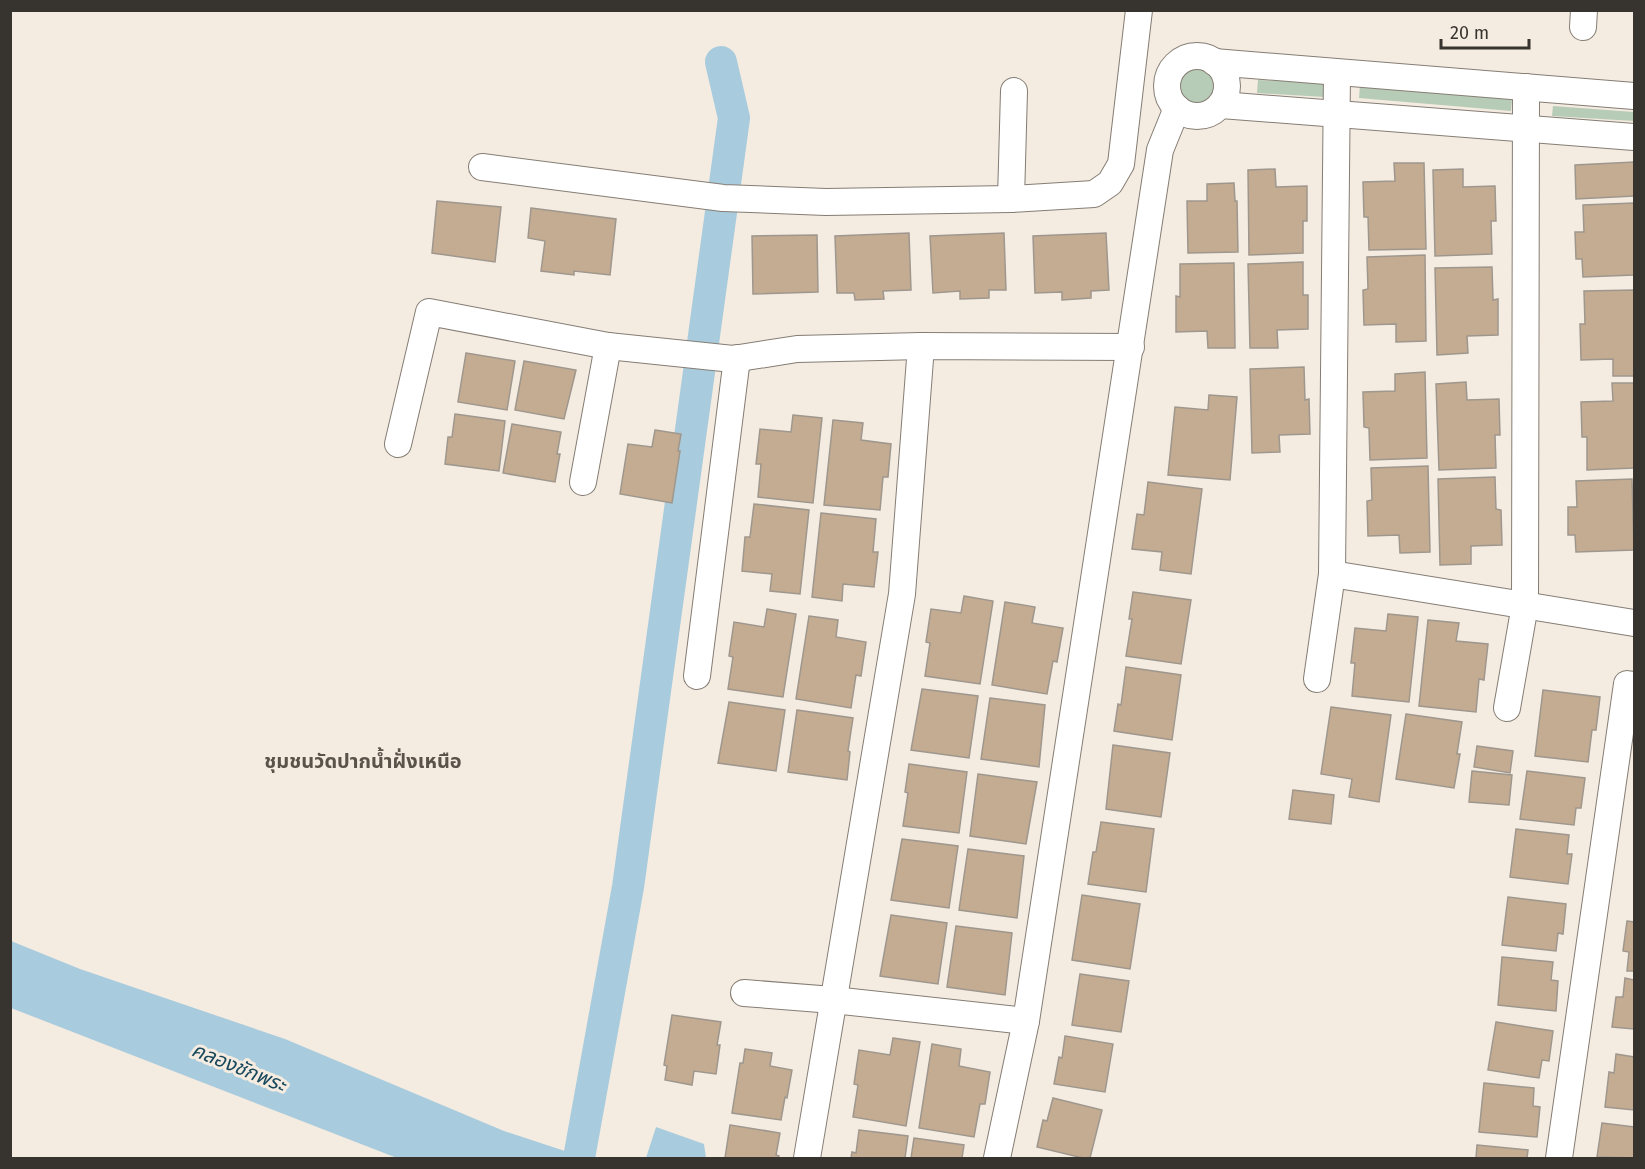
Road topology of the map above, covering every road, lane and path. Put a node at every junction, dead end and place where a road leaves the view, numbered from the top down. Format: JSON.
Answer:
{"nodes":[{"id":1,"x":1139,"y":10,"type":"edge"},
{"id":2,"x":1214,"y":62,"type":"junction"},
{"id":3,"x":1337,"y":73,"type":"junction"},
{"id":4,"x":1526,"y":87,"type":"junction"},
{"id":5,"x":1014,"y":91,"type":"dead end"},
{"id":6,"x":1635,"y":96,"type":"edge"},
{"id":7,"x":1221,"y":105,"type":"junction"},
{"id":8,"x":1177,"y":108,"type":"junction"},
{"id":9,"x":1337,"y":114,"type":"junction"},
{"id":10,"x":1525,"y":128,"type":"junction"},
{"id":11,"x":1635,"y":136,"type":"edge"},
{"id":12,"x":482,"y":167,"type":"dead end"},
{"id":13,"x":1011,"y":199,"type":"junction"},
{"id":14,"x":608,"y":346,"type":"junction"},
{"id":15,"x":921,"y":346,"type":"junction"},
{"id":16,"x":1131,"y":347,"type":"junction"},
{"id":17,"x":735,"y":359,"type":"junction"},
{"id":18,"x":398,"y":444,"type":"dead end"},
{"id":19,"x":583,"y":482,"type":"dead end"},
{"id":20,"x":1332,"y":574,"type":"junction"},
{"id":21,"x":1525,"y":604,"type":"junction"},
{"id":22,"x":1635,"y":623,"type":"edge"},
{"id":23,"x":697,"y":676,"type":"dead end"},
{"id":24,"x":1317,"y":679,"type":"dead end"},
{"id":25,"x":1635,"y":685,"type":"edge"},
{"id":26,"x":1507,"y":708,"type":"dead end"},
{"id":27,"x":744,"y":993,"type":"dead end"},
{"id":28,"x":832,"y":1000,"type":"junction"},
{"id":29,"x":1026,"y":1021,"type":"junction"},
{"id":30,"x":807,"y":1158,"type":"edge"},
{"id":31,"x":997,"y":1158,"type":"edge"},
{"id":32,"x":1559,"y":1158,"type":"edge"}],
"edges":[{"from":1,"to":13,"type":"street"},
{"from":2,"to":3,"type":"street"},
{"from":2,"to":7,"type":"street"},
{"from":2,"to":8,"type":"street"},
{"from":3,"to":4,"type":"street"},
{"from":3,"to":9,"type":"street"},
{"from":4,"to":6,"type":"street"},
{"from":4,"to":10,"type":"street"},
{"from":5,"to":13,"type":"street"},
{"from":7,"to":8,"type":"street"},
{"from":7,"to":9,"type":"street"},
{"from":8,"to":16,"type":"street"},
{"from":9,"to":10,"type":"street"},
{"from":9,"to":20,"type":"street"},
{"from":10,"to":11,"type":"street"},
{"from":10,"to":21,"type":"street"},
{"from":12,"to":13,"type":"street"},
{"from":14,"to":17,"type":"street"},
{"from":14,"to":18,"type":"street"},
{"from":14,"to":19,"type":"street"},
{"from":15,"to":16,"type":"street"},
{"from":15,"to":17,"type":"street"},
{"from":15,"to":28,"type":"street"},
{"from":16,"to":29,"type":"street"},
{"from":17,"to":23,"type":"street"},
{"from":20,"to":21,"type":"street"},
{"from":20,"to":24,"type":"street"},
{"from":21,"to":22,"type":"street"},
{"from":21,"to":26,"type":"street"},
{"from":25,"to":32,"type":"street"},
{"from":27,"to":28,"type":"street"},
{"from":28,"to":29,"type":"street"},
{"from":28,"to":30,"type":"street"},
{"from":29,"to":31,"type":"street"}]}
